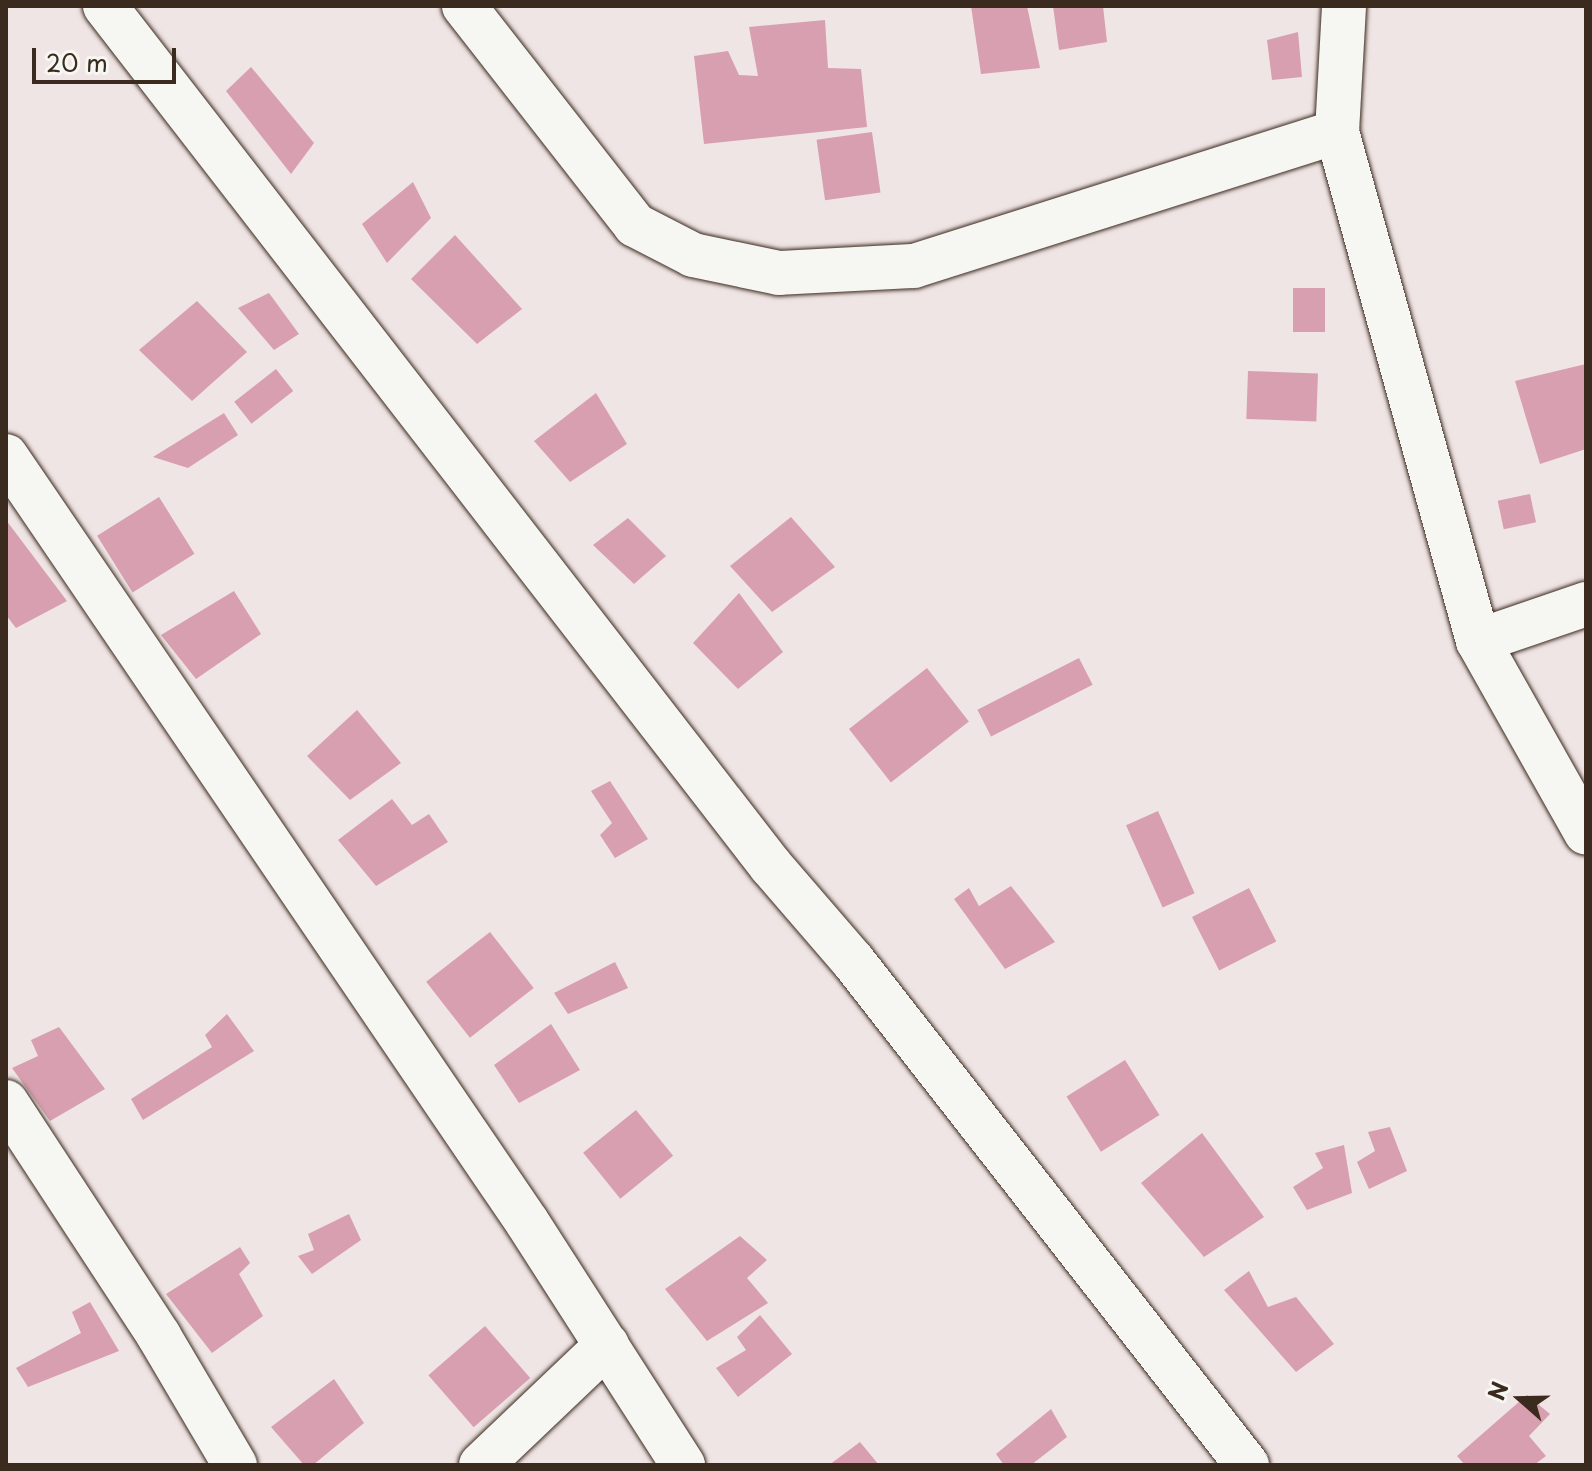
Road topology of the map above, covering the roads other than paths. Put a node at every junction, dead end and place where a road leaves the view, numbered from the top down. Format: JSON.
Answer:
{"nodes":[{"id":1,"x":105,"y":6,"type":"edge"},
{"id":2,"x":464,"y":6,"type":"edge"},
{"id":3,"x":1344,"y":6,"type":"edge"},
{"id":4,"x":1337,"y":132,"type":"junction"},
{"id":5,"x":6,"y":456,"type":"edge"},
{"id":6,"x":1586,"y":604,"type":"edge"},
{"id":7,"x":1478,"y":641,"type":"junction"},
{"id":8,"x":1586,"y":833,"type":"edge"},
{"id":9,"x":6,"y":1102,"type":"edge"},
{"id":10,"x":607,"y":1345,"type":"junction"},
{"id":11,"x":235,"y":1465,"type":"edge"},
{"id":12,"x":481,"y":1465,"type":"edge"},
{"id":13,"x":683,"y":1465,"type":"edge"},
{"id":14,"x":1247,"y":1465,"type":"edge"}],
"edges":[{"from":1,"to":14,"type":"street"},
{"from":2,"to":4,"type":"street"},
{"from":3,"to":4,"type":"street"},
{"from":4,"to":7,"type":"street"},
{"from":5,"to":10,"type":"street"},
{"from":6,"to":7,"type":"street"},
{"from":7,"to":8,"type":"street"},
{"from":9,"to":11,"type":"street"},
{"from":10,"to":12,"type":"street"},
{"from":10,"to":13,"type":"street"}]}
